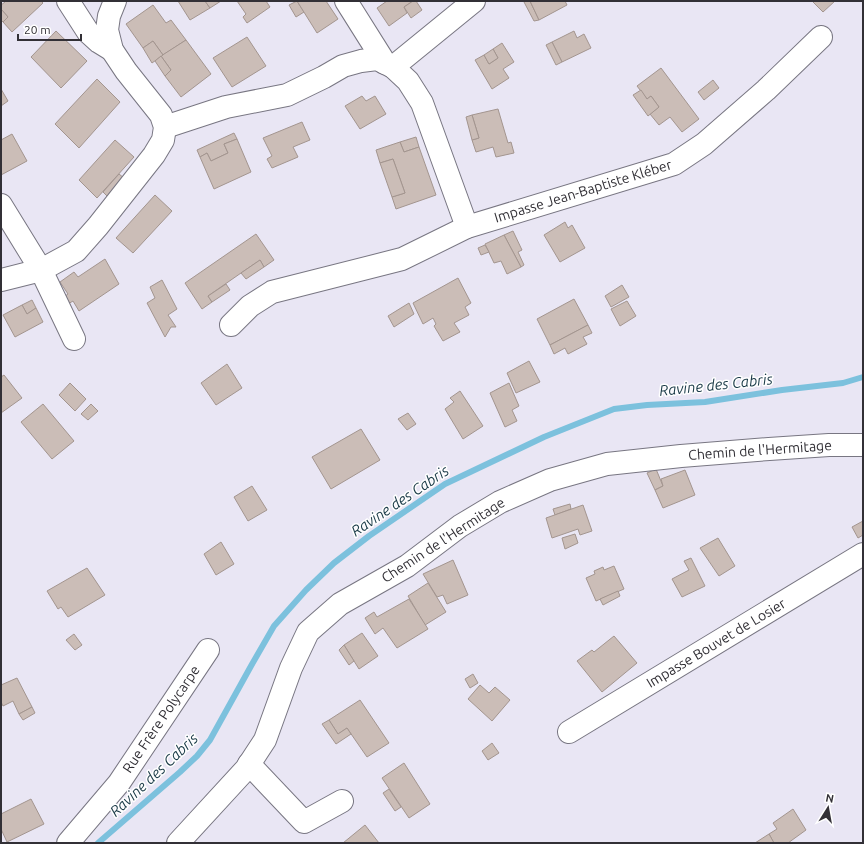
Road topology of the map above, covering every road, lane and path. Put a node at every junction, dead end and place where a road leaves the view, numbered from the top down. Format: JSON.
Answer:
{"nodes":[{"id":1,"x":68,"y":1,"type":"edge"},
{"id":2,"x":115,"y":1,"type":"edge"},
{"id":3,"x":346,"y":1,"type":"edge"},
{"id":4,"x":474,"y":1,"type":"edge"},
{"id":5,"x":821,"y":37,"type":"dead end"},
{"id":6,"x":112,"y":50,"type":"junction"},
{"id":7,"x":389,"y":65,"type":"junction"},
{"id":8,"x":165,"y":127,"type":"junction"},
{"id":9,"x":1,"y":206,"type":"edge"},
{"id":10,"x":467,"y":227,"type":"junction"},
{"id":11,"x":41,"y":270,"type":"junction"},
{"id":12,"x":1,"y":280,"type":"edge"},
{"id":13,"x":231,"y":325,"type":"dead end"},
{"id":14,"x":74,"y":339,"type":"dead end"},
{"id":15,"x":863,"y":445,"type":"edge"},
{"id":16,"x":863,"y":554,"type":"edge"},
{"id":17,"x":208,"y":650,"type":"dead end"},
{"id":18,"x":569,"y":732,"type":"dead end"},
{"id":19,"x":249,"y":764,"type":"junction"},
{"id":20,"x":342,"y":801,"type":"dead end"},
{"id":21,"x":68,"y":843,"type":"edge"},
{"id":22,"x":178,"y":843,"type":"edge"}],
"edges":[{"from":1,"to":6,"type":"street"},
{"from":2,"to":6,"type":"street"},
{"from":3,"to":7,"type":"street"},
{"from":4,"to":7,"type":"street"},
{"from":5,"to":10,"type":"street","name":"Impasse Jean-Baptiste Kléber"},
{"from":6,"to":8,"type":"street"},
{"from":7,"to":8,"type":"street"},
{"from":7,"to":10,"type":"street"},
{"from":8,"to":11,"type":"street"},
{"from":9,"to":11,"type":"street"},
{"from":10,"to":13,"type":"street","name":"Impasse Jean-Baptiste Kléber"},
{"from":11,"to":12,"type":"street"},
{"from":11,"to":14,"type":"street"},
{"from":15,"to":19,"type":"street","name":"Chemin de l'Hermitage"},
{"from":16,"to":18,"type":"street","name":"Impasse Bouvet de Losier"},
{"from":17,"to":21,"type":"street","name":"Rue Frère Polycarpe"},
{"from":19,"to":20,"type":"street"},
{"from":19,"to":22,"type":"street","name":"Chemin de l'Hermitage"}]}
